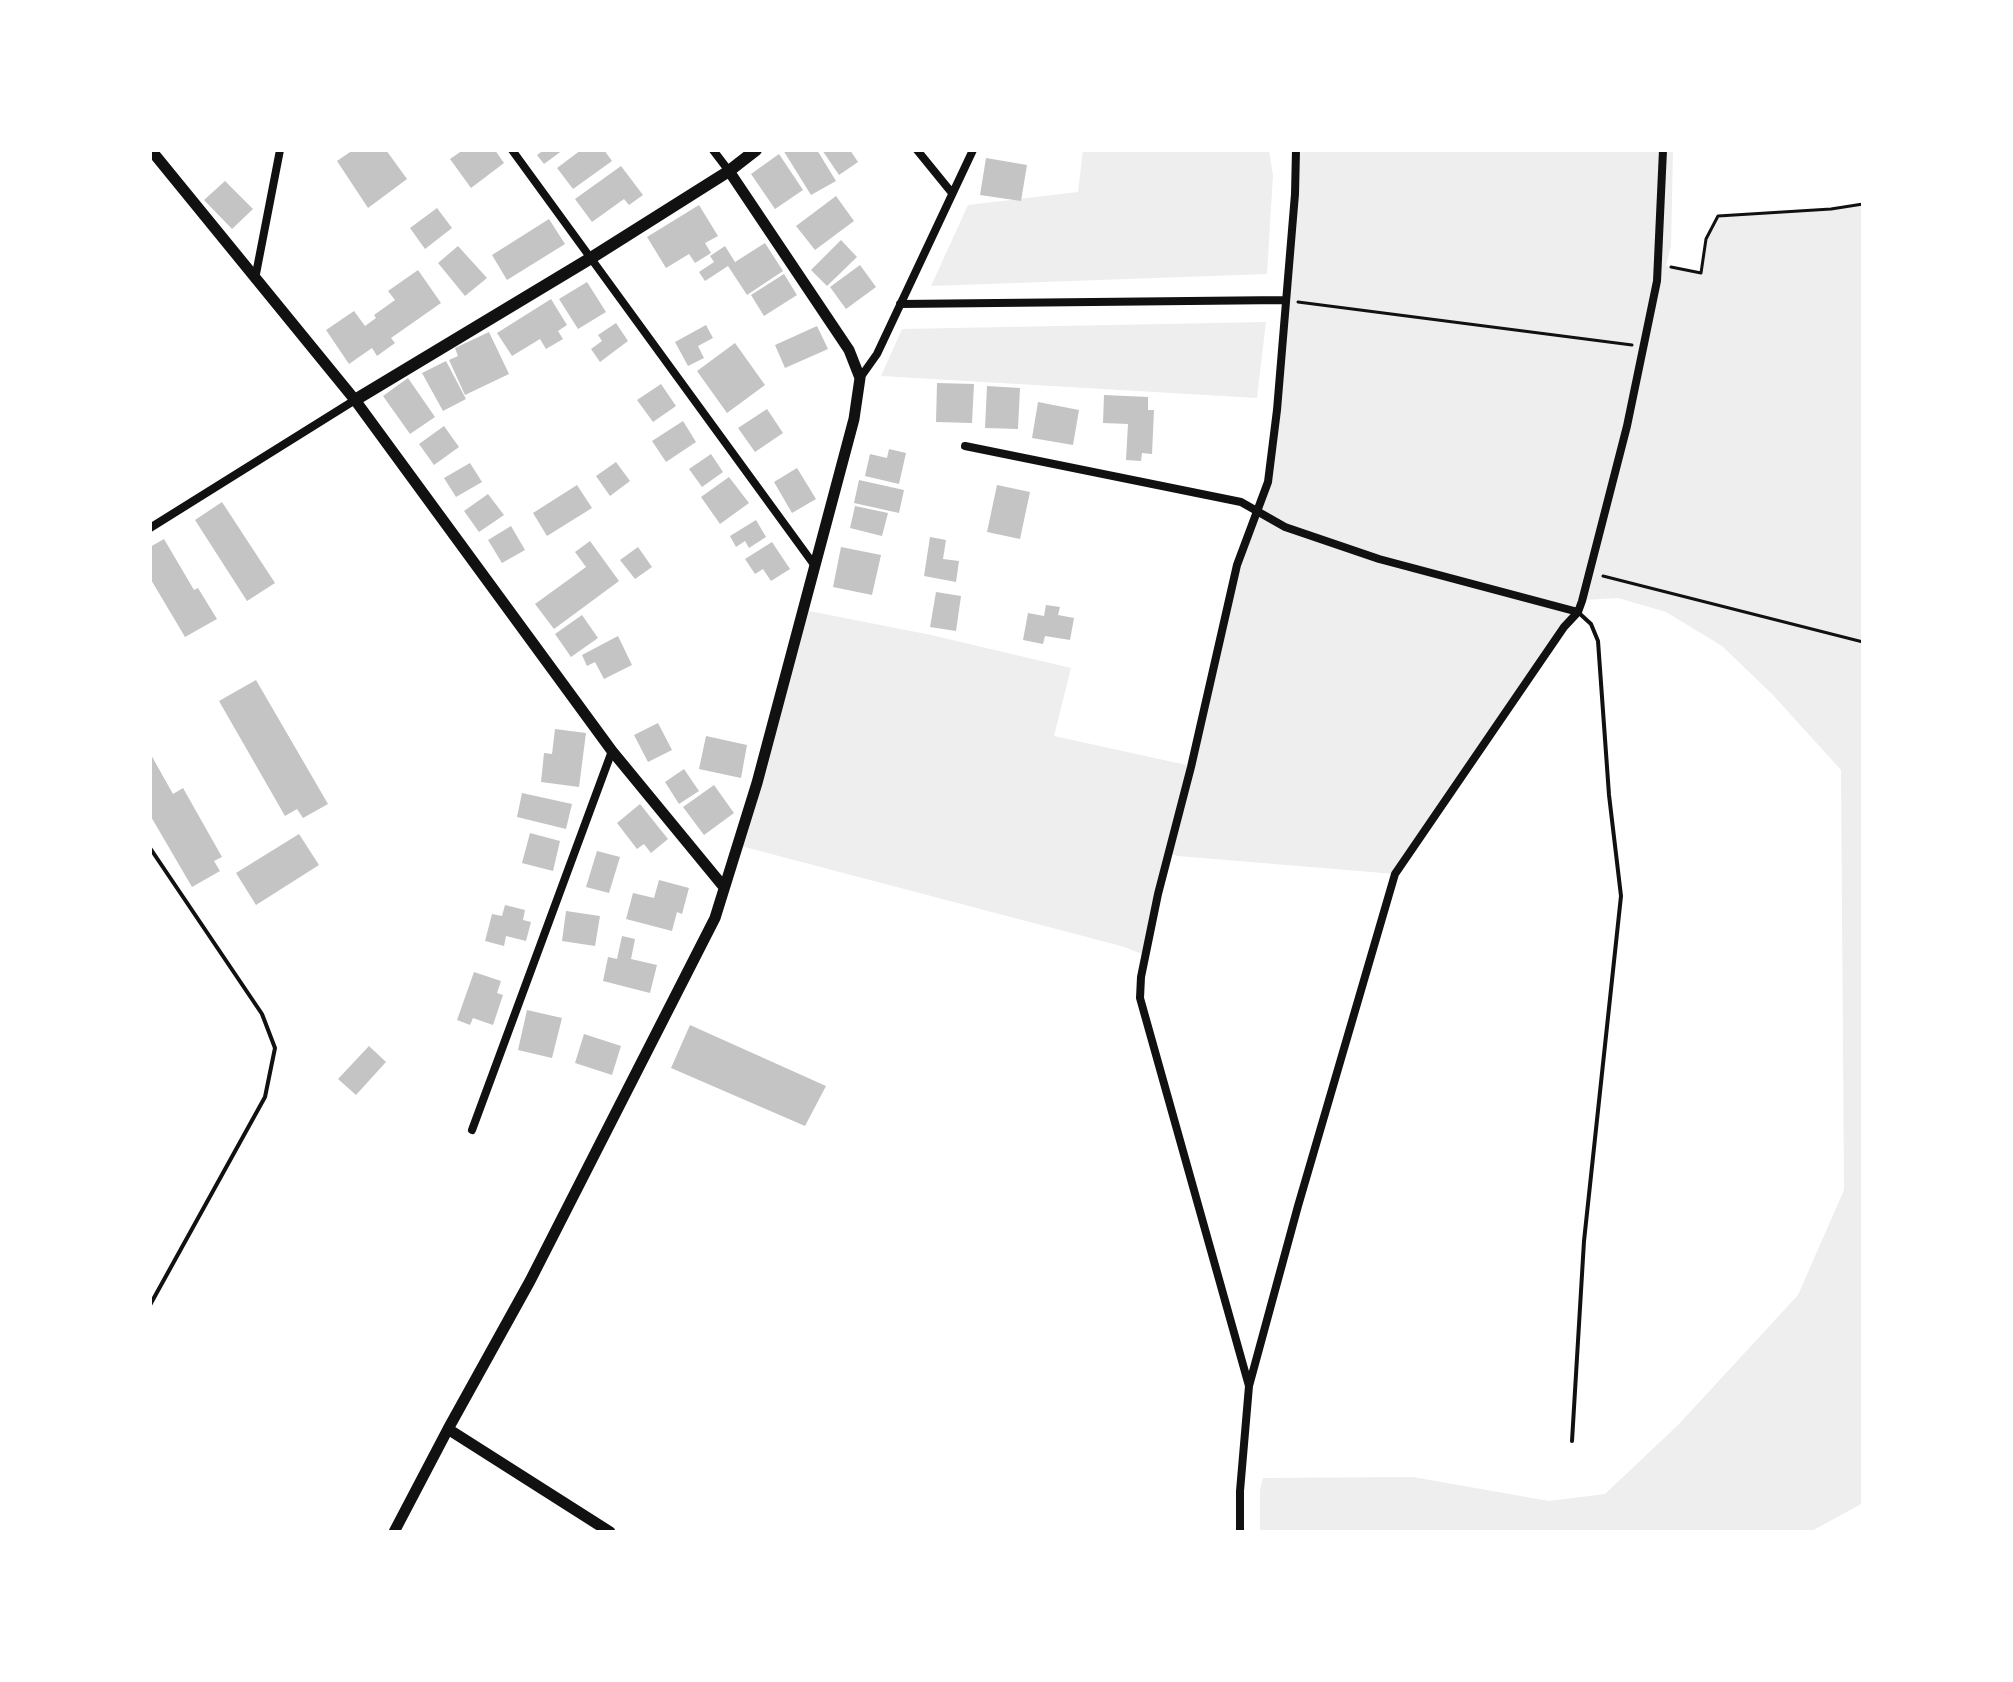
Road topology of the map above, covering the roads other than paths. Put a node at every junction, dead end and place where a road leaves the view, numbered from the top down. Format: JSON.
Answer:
{"nodes":[{"id":1,"x":151,"y":150,"type":"edge"},
{"id":2,"x":280,"y":150,"type":"edge"},
{"id":3,"x":512,"y":150,"type":"edge"},
{"id":4,"x":713,"y":150,"type":"edge"},
{"id":5,"x":756,"y":150,"type":"edge"},
{"id":6,"x":917,"y":150,"type":"edge"},
{"id":7,"x":973,"y":150,"type":"edge"},
{"id":8,"x":1296,"y":150,"type":"edge"},
{"id":9,"x":1663,"y":150,"type":"edge"},
{"id":10,"x":729,"y":171,"type":"junction"},
{"id":11,"x":952,"y":193,"type":"junction"},
{"id":12,"x":591,"y":258,"type":"junction"},
{"id":13,"x":255,"y":280,"type":"junction"},
{"id":14,"x":1285,"y":300,"type":"junction"},
{"id":15,"x":900,"y":304,"type":"junction"},
{"id":16,"x":860,"y":378,"type":"junction"},
{"id":17,"x":355,"y":400,"type":"junction"},
{"id":18,"x":965,"y":446,"type":"dead end"},
{"id":19,"x":1258,"y":511,"type":"junction"},
{"id":20,"x":150,"y":528,"type":"edge"},
{"id":21,"x":815,"y":566,"type":"junction"},
{"id":22,"x":1578,"y":612,"type":"junction"},
{"id":23,"x":612,"y":751,"type":"junction"},
{"id":24,"x":150,"y":848,"type":"edge"},
{"id":25,"x":723,"y":886,"type":"junction"},
{"id":26,"x":472,"y":1130,"type":"dead end"},
{"id":27,"x":150,"y":1305,"type":"edge"},
{"id":28,"x":1249,"y":1386,"type":"junction"},
{"id":29,"x":448,"y":1429,"type":"junction"},
{"id":30,"x":1572,"y":1441,"type":"dead end"},
{"id":31,"x":394,"y":1532,"type":"edge"},
{"id":32,"x":610,"y":1532,"type":"edge"},
{"id":33,"x":1240,"y":1532,"type":"edge"}],
"edges":[{"from":1,"to":13,"type":"street"},
{"from":2,"to":13,"type":"street"},
{"from":3,"to":12,"type":"street"},
{"from":4,"to":10,"type":"street"},
{"from":5,"to":10,"type":"main road"},
{"from":6,"to":11,"type":"street"},
{"from":7,"to":11,"type":"street"},
{"from":8,"to":14,"type":"street"},
{"from":9,"to":22,"type":"street"},
{"from":10,"to":12,"type":"main road"},
{"from":10,"to":16,"type":"street"},
{"from":11,"to":15,"type":"street"},
{"from":12,"to":17,"type":"main road"},
{"from":12,"to":21,"type":"street"},
{"from":13,"to":17,"type":"street"},
{"from":14,"to":15,"type":"street"},
{"from":14,"to":19,"type":"street"},
{"from":15,"to":16,"type":"street"},
{"from":16,"to":21,"type":"street"},
{"from":17,"to":20,"type":"street"},
{"from":17,"to":23,"type":"street"},
{"from":18,"to":19,"type":"street"},
{"from":19,"to":22,"type":"street"},
{"from":19,"to":28,"type":"street"},
{"from":21,"to":25,"type":"street"},
{"from":22,"to":28,"type":"street"},
{"from":22,"to":30,"type":"lane"},
{"from":23,"to":25,"type":"street"},
{"from":23,"to":26,"type":"street"},
{"from":24,"to":27,"type":"lane"},
{"from":25,"to":29,"type":"street"},
{"from":28,"to":33,"type":"street"},
{"from":29,"to":31,"type":"street"},
{"from":29,"to":32,"type":"street"}]}
